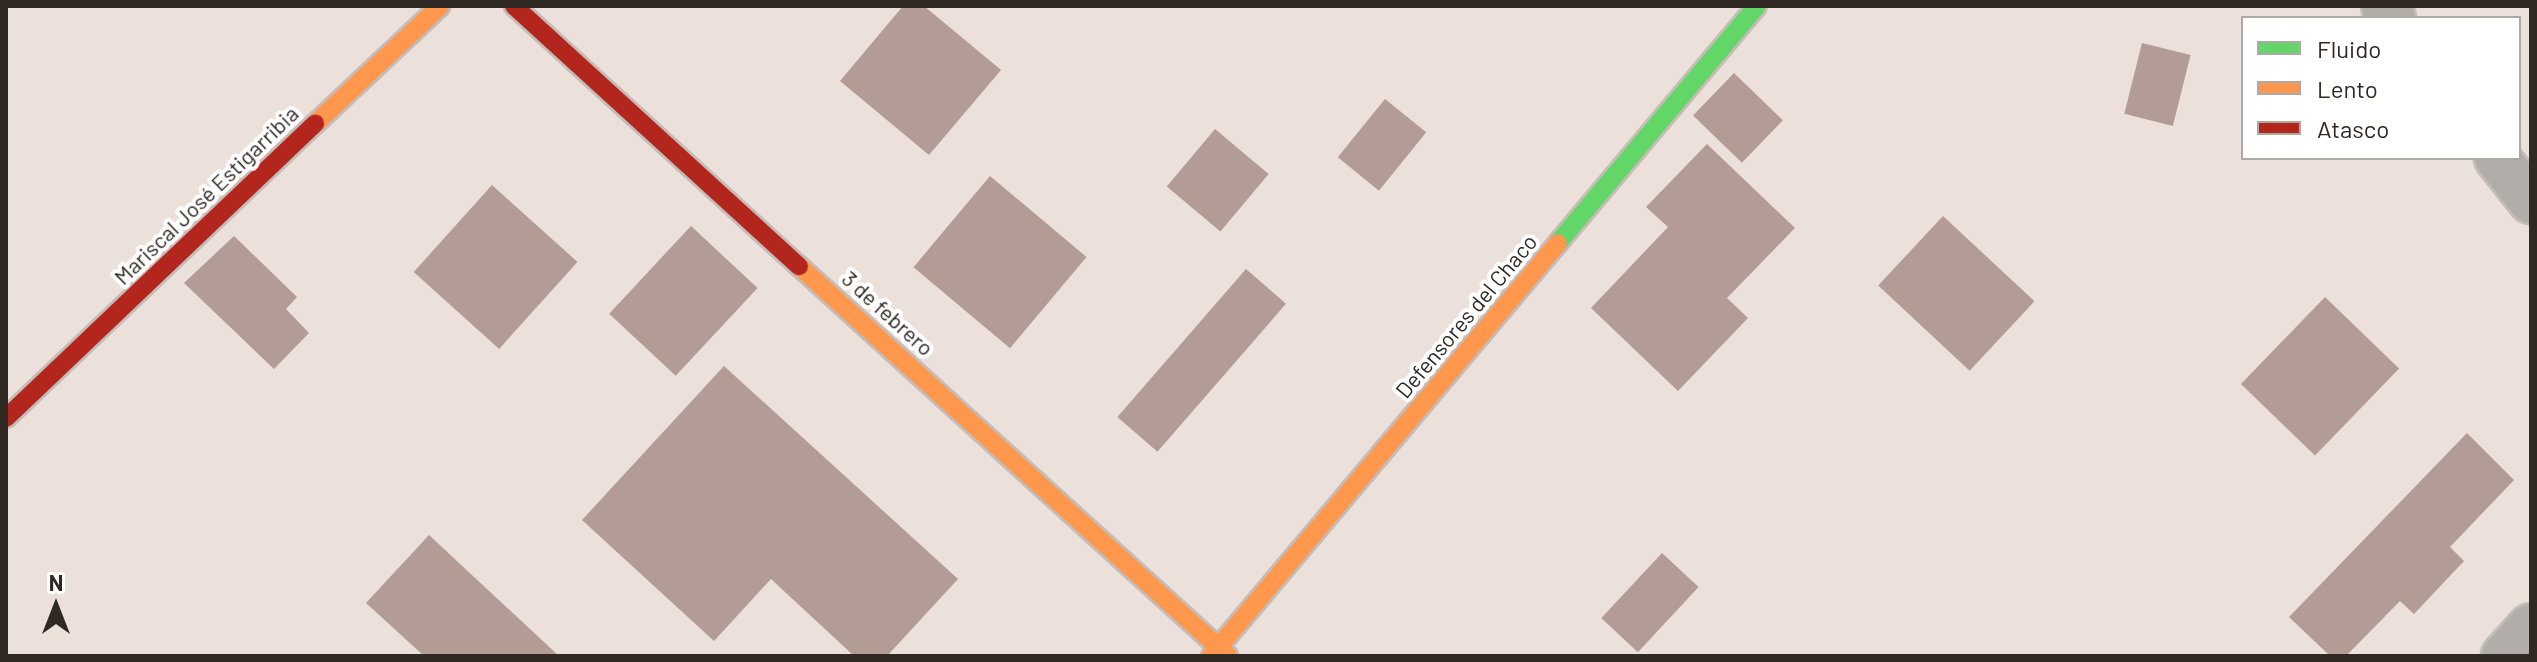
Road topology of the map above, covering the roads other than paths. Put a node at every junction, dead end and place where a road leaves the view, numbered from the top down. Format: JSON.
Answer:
{"nodes":[{"id":1,"x":440,"y":6,"type":"edge"},
{"id":2,"x":514,"y":6,"type":"edge"},
{"id":3,"x":1757,"y":6,"type":"edge"},
{"id":4,"x":2499,"y":160,"type":"edge"},
{"id":5,"x":2531,"y":201,"type":"edge"},
{"id":6,"x":6,"y":418,"type":"edge"},
{"id":7,"x":2531,"y":626,"type":"edge"},
{"id":8,"x":1220,"y":653,"type":"edge"},
{"id":9,"x":2504,"y":656,"type":"edge"}],
"edges":[{"from":1,"to":6,"type":"street","name":"Mariscal José Estigarribia"},
{"from":2,"to":8,"type":"street","name":"3 de febrero"},
{"from":3,"to":8,"type":"street","name":"Defensores del Chaco"},
{"from":4,"to":5,"type":"street"},
{"from":7,"to":9,"type":"street"}]}
